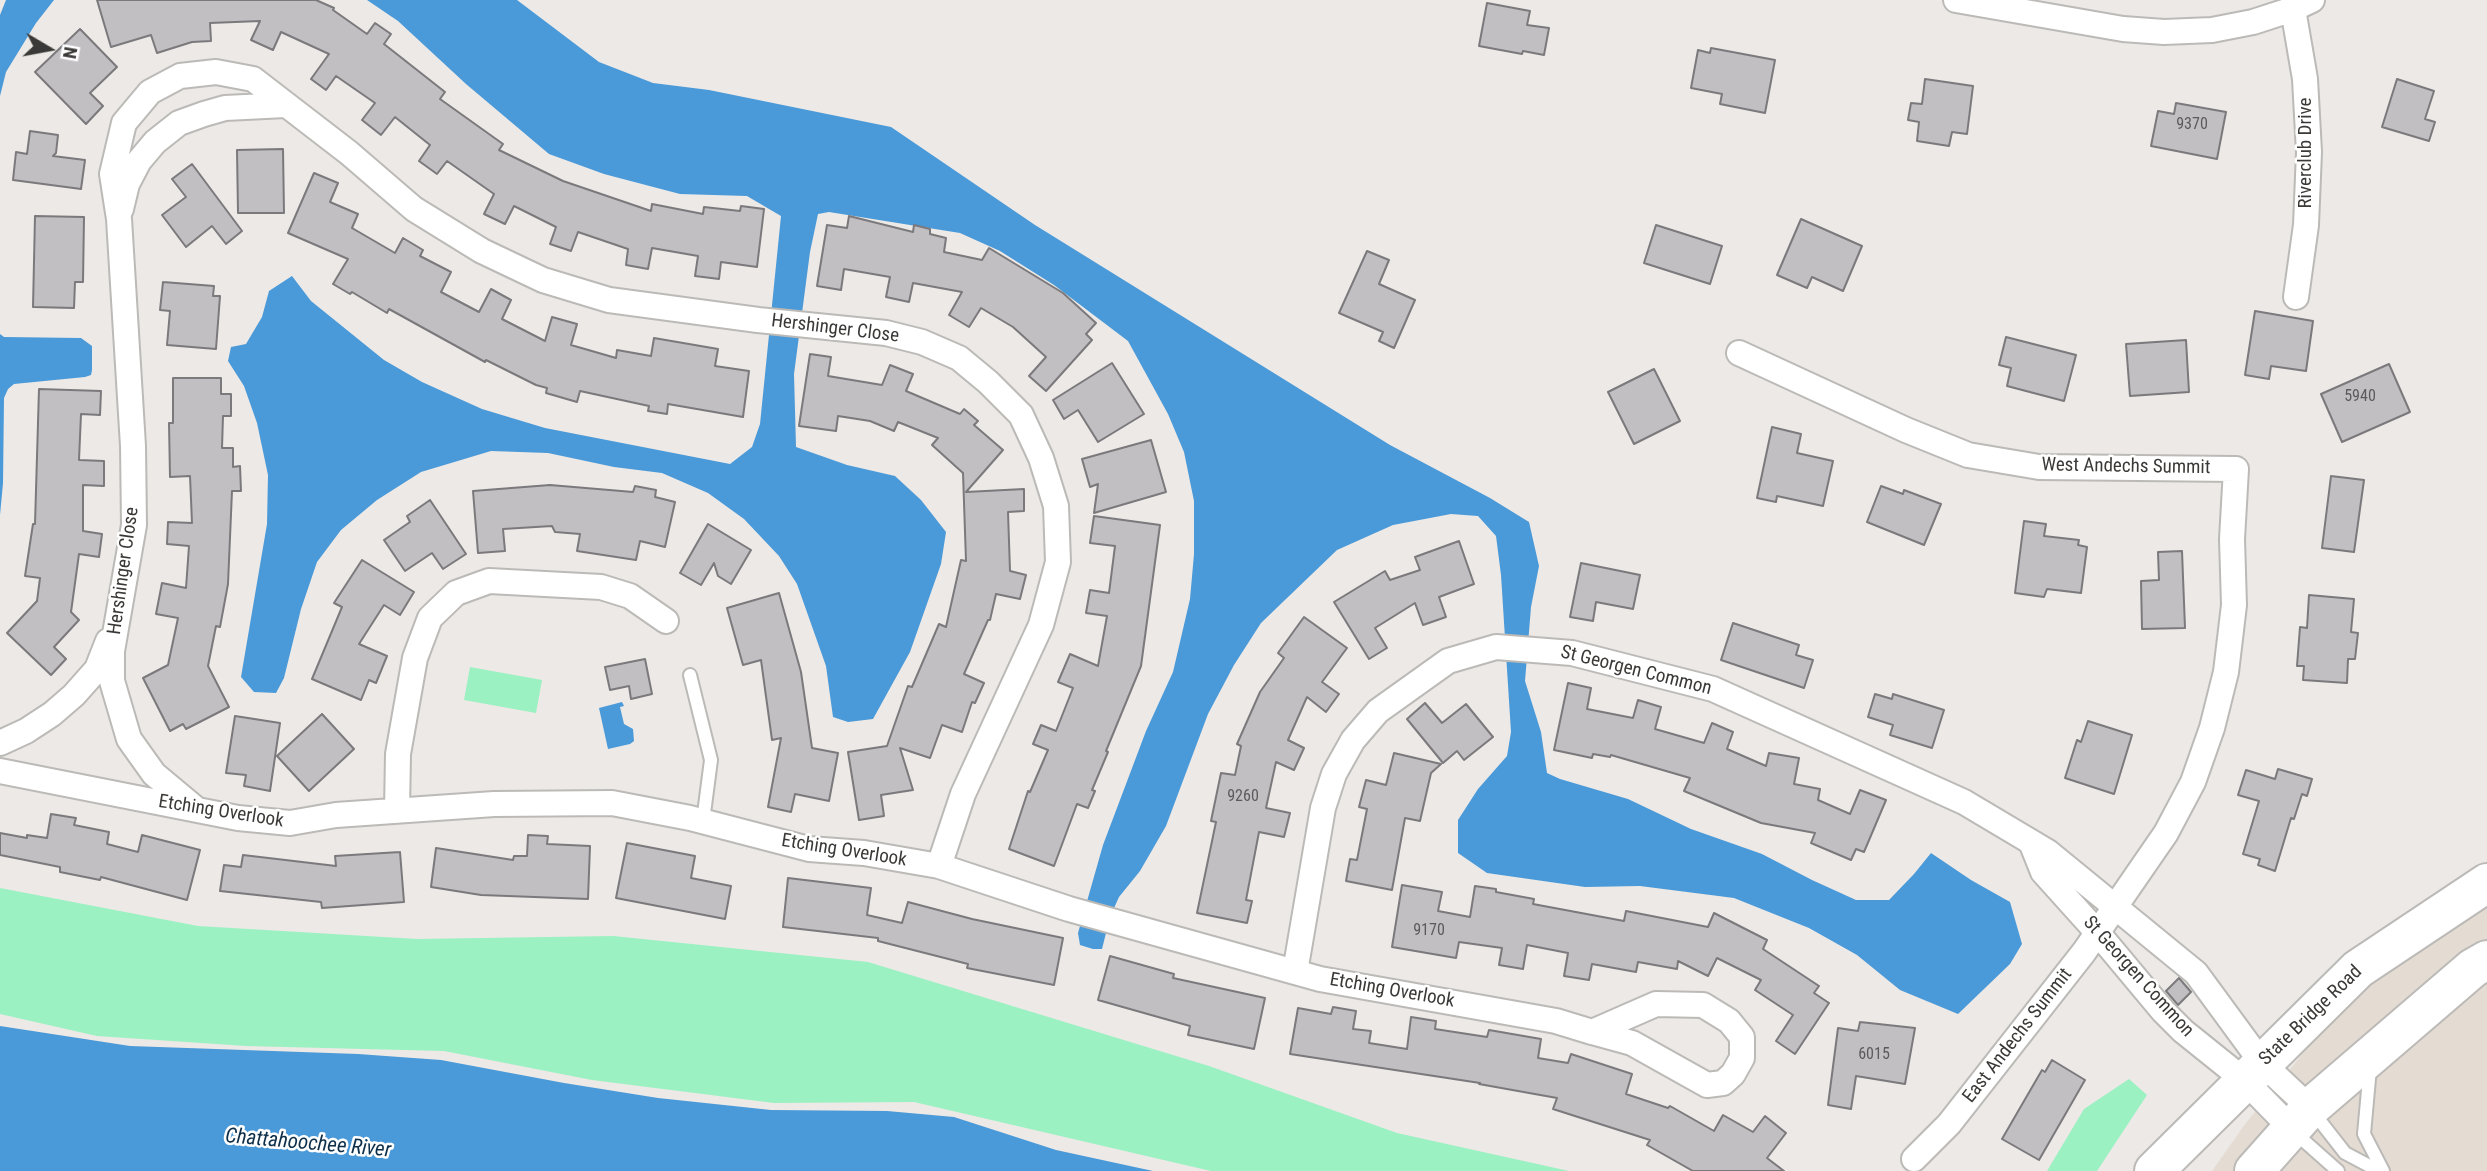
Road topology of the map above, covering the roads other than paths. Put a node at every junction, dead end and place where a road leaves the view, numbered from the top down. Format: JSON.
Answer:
{"nodes":[{"id":1,"x":1956,"y":0,"type":"edge"},
{"id":2,"x":2303,"y":5,"type":"edge"},
{"id":3,"x":286,"y":105,"type":"junction"},
{"id":4,"x":119,"y":219,"type":"junction"},
{"id":5,"x":2296,"y":298,"type":"dead end"},
{"id":6,"x":1739,"y":353,"type":"dead end"},
{"id":7,"x":119,"y":611,"type":"junction"},
{"id":8,"x":666,"y":621,"type":"dead end"},
{"id":9,"x":690,"y":675,"type":"dead end"},
{"id":10,"x":0,"y":743,"type":"edge"},
{"id":11,"x":0,"y":771,"type":"edge"},
{"id":12,"x":196,"y":809,"type":"junction"},
{"id":13,"x":397,"y":810,"type":"junction"},
{"id":14,"x":703,"y":821,"type":"junction"},
{"id":15,"x":2031,"y":842,"type":"junction"},
{"id":16,"x":939,"y":866,"type":"junction"},
{"id":17,"x":2487,"y":883,"type":"edge"},
{"id":18,"x":2113,"y":908,"type":"junction"},
{"id":19,"x":2097,"y":932,"type":"junction"},
{"id":20,"x":2487,"y":960,"type":"edge"},
{"id":21,"x":1296,"y":972,"type":"junction"},
{"id":22,"x":1592,"y":1032,"type":"junction"},
{"id":23,"x":2371,"y":1056,"type":"junction"},
{"id":24,"x":2253,"y":1072,"type":"junction"},
{"id":25,"x":2301,"y":1119,"type":"junction"},
{"id":26,"x":1914,"y":1158,"type":"dead end"},
{"id":27,"x":2154,"y":1171,"type":"edge"},
{"id":28,"x":2254,"y":1171,"type":"edge"},
{"id":29,"x":2338,"y":1171,"type":"edge"},
{"id":30,"x":2381,"y":1171,"type":"edge"}],
"edges":[{"from":1,"to":2,"type":"street"},
{"from":2,"to":5,"type":"street","name":"Riverclub Drive"},
{"from":3,"to":4,"type":"street","name":"Hershinger Close"},
{"from":3,"to":4,"type":"street","name":"Hershinger Close"},
{"from":3,"to":16,"type":"street","name":"Hershinger Close"},
{"from":4,"to":7,"type":"street","name":"Hershinger Close"},
{"from":6,"to":18,"type":"street","name":"West Andechs Summit"},
{"from":7,"to":10,"type":"street"},
{"from":7,"to":12,"type":"street","name":"Hershinger Close"},
{"from":8,"to":13,"type":"street"},
{"from":9,"to":14,"type":"lane"},
{"from":11,"to":12,"type":"street","name":"Etching Overlook"},
{"from":12,"to":13,"type":"street","name":"Etching Overlook"},
{"from":13,"to":14,"type":"street","name":"Etching Overlook"},
{"from":14,"to":16,"type":"street","name":"Etching Overlook"},
{"from":15,"to":18,"type":"street","name":"St Georgen Common"},
{"from":15,"to":19,"type":"street","name":"St Georgen Common"},
{"from":15,"to":21,"type":"street","name":"St Georgen Common"},
{"from":16,"to":21,"type":"street","name":"Etching Overlook"},
{"from":17,"to":24,"type":"highway","name":"State Bridge Road"},
{"from":18,"to":19,"type":"street","name":"East Andechs Summit"},
{"from":18,"to":24,"type":"street","name":"St Georgen Common"},
{"from":19,"to":24,"type":"street","name":"St Georgen Common"},
{"from":19,"to":26,"type":"street","name":"East Andechs Summit"},
{"from":20,"to":23,"type":"highway"},
{"from":21,"to":22,"type":"street","name":"Etching Overlook"},
{"from":22,"to":22,"type":"street","name":"Etching Overlook"},
{"from":23,"to":25,"type":"highway"},
{"from":23,"to":30,"type":"lane"},
{"from":24,"to":25,"type":"street","name":"St Georgen Common"},
{"from":24,"to":27,"type":"highway","name":"State Bridge Road"},
{"from":25,"to":28,"type":"highway"},
{"from":25,"to":29,"type":"lane"},
{"from":25,"to":30,"type":"lane"}]}
